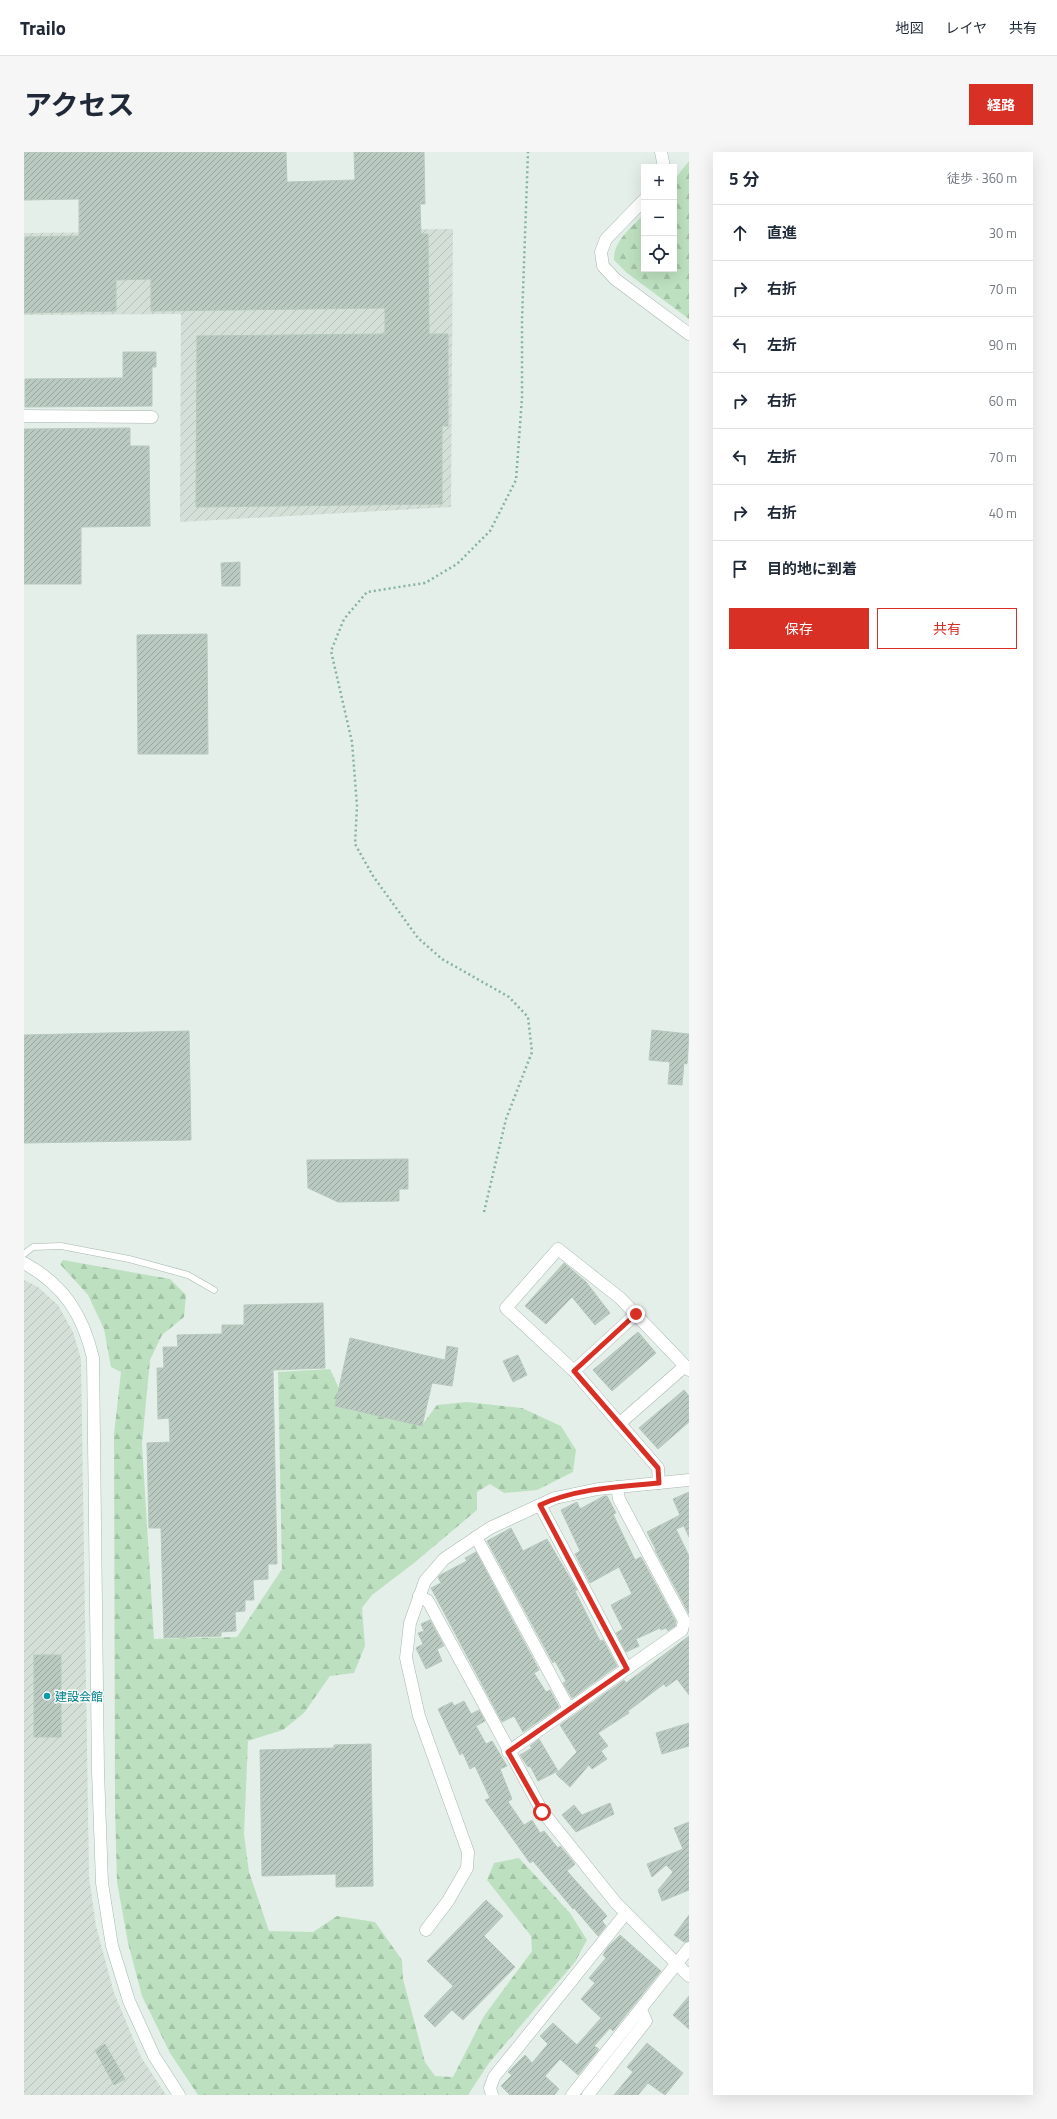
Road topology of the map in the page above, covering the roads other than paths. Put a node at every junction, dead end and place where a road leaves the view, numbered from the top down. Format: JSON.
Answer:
{"nodes":[{"id":1,"x":661,"y":152,"type":"edge"},
{"id":2,"x":663,"y":164,"type":"edge"},
{"id":3,"x":641,"y":203,"type":"edge"},
{"id":4,"x":689,"y":334,"type":"edge"},
{"id":5,"x":24,"y":416,"type":"edge"},
{"id":6,"x":152,"y":417,"type":"dead end"},
{"id":7,"x":24,"y":1254,"type":"edge"},
{"id":8,"x":24,"y":1264,"type":"edge"},
{"id":9,"x":214,"y":1290,"type":"dead end"},
{"id":10,"x":636,"y":1314,"type":"junction"},
{"id":11,"x":687,"y":1368,"type":"edge"},
{"id":12,"x":574,"y":1371,"type":"junction"},
{"id":13,"x":619,"y":1424,"type":"junction"},
{"id":14,"x":689,"y":1480,"type":"edge"},
{"id":15,"x":659,"y":1483,"type":"junction"},
{"id":16,"x":616,"y":1487,"type":"junction"},
{"id":17,"x":540,"y":1505,"type":"junction"},
{"id":18,"x":476,"y":1537,"type":"junction"},
{"id":19,"x":419,"y":1596,"type":"junction"},
{"id":20,"x":627,"y":1669,"type":"junction"},
{"id":21,"x":569,"y":1709,"type":"junction"},
{"id":22,"x":508,"y":1752,"type":"junction"},
{"id":23,"x":626,"y":1913,"type":"junction"},
{"id":24,"x":426,"y":1930,"type":"dead end"},
{"id":25,"x":689,"y":1948,"type":"edge"},
{"id":26,"x":677,"y":1965,"type":"junction"},
{"id":27,"x":689,"y":1976,"type":"edge"},
{"id":28,"x":641,"y":2010,"type":"junction"},
{"id":29,"x":179,"y":2095,"type":"edge"},
{"id":30,"x":492,"y":2095,"type":"edge"},
{"id":31,"x":572,"y":2095,"type":"edge"},
{"id":32,"x":588,"y":2095,"type":"edge"}],
"edges":[{"from":1,"to":2,"type":"street"},
{"from":3,"to":4,"type":"street"},
{"from":5,"to":6,"type":"street"},
{"from":7,"to":9,"type":"lane"},
{"from":8,"to":29,"type":"street"},
{"from":10,"to":11,"type":"street"},
{"from":10,"to":12,"type":"street"},
{"from":10,"to":12,"type":"street"},
{"from":11,"to":13,"type":"street"},
{"from":12,"to":13,"type":"street"},
{"from":13,"to":15,"type":"street"},
{"from":14,"to":15,"type":"street"},
{"from":15,"to":16,"type":"street"},
{"from":16,"to":17,"type":"street"},
{"from":16,"to":20,"type":"street"},
{"from":17,"to":18,"type":"street"},
{"from":17,"to":20,"type":"street"},
{"from":18,"to":19,"type":"street"},
{"from":18,"to":21,"type":"street"},
{"from":19,"to":22,"type":"street"},
{"from":19,"to":24,"type":"street"},
{"from":20,"to":21,"type":"street"},
{"from":21,"to":22,"type":"street"},
{"from":22,"to":23,"type":"street"},
{"from":23,"to":26,"type":"street"},
{"from":23,"to":30,"type":"street"},
{"from":25,"to":26,"type":"street"},
{"from":26,"to":27,"type":"street"},
{"from":26,"to":28,"type":"street"},
{"from":28,"to":31,"type":"street"},
{"from":28,"to":32,"type":"street"}]}
